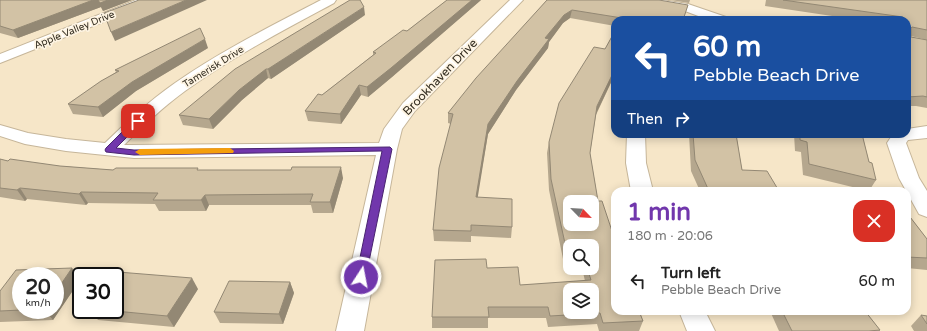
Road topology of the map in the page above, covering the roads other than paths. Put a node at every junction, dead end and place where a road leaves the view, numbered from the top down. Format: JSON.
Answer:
{"nodes":[{"id":1,"x":147,"y":0,"type":"edge"},
{"id":2,"x":330,"y":0,"type":"edge"},
{"id":3,"x":517,"y":0,"type":"edge"},
{"id":4,"x":639,"y":0,"type":"edge"},
{"id":5,"x":710,"y":16,"type":"edge"},
{"id":6,"x":0,"y":59,"type":"edge"},
{"id":7,"x":0,"y":130,"type":"edge"},
{"id":8,"x":927,"y":132,"type":"edge"},
{"id":9,"x":911,"y":134,"type":"edge"},
{"id":10,"x":636,"y":138,"type":"edge"},
{"id":11,"x":900,"y":138,"type":"edge"},
{"id":12,"x":387,"y":149,"type":"junction"},
{"id":13,"x":109,"y":150,"type":"junction"},
{"id":14,"x":641,"y":187,"type":"edge"},
{"id":15,"x":927,"y":208,"type":"edge"},
{"id":16,"x":694,"y":315,"type":"edge"},
{"id":17,"x":350,"y":331,"type":"edge"},
{"id":18,"x":701,"y":331,"type":"edge"}],
"edges":[{"from":1,"to":6,"type":"street","name":"Apple Valley Drive"},
{"from":2,"to":13,"type":"street","name":"Tamerisk Drive"},
{"from":3,"to":12,"type":"street","name":"Brookhaven Drive"},
{"from":4,"to":5,"type":"street"},
{"from":7,"to":13,"type":"street"},
{"from":8,"to":9,"type":"street"},
{"from":10,"to":14,"type":"street"},
{"from":11,"to":15,"type":"street"},
{"from":12,"to":13,"type":"street"},
{"from":12,"to":17,"type":"street","name":"Brookhaven Drive"},
{"from":16,"to":18,"type":"street"}]}
